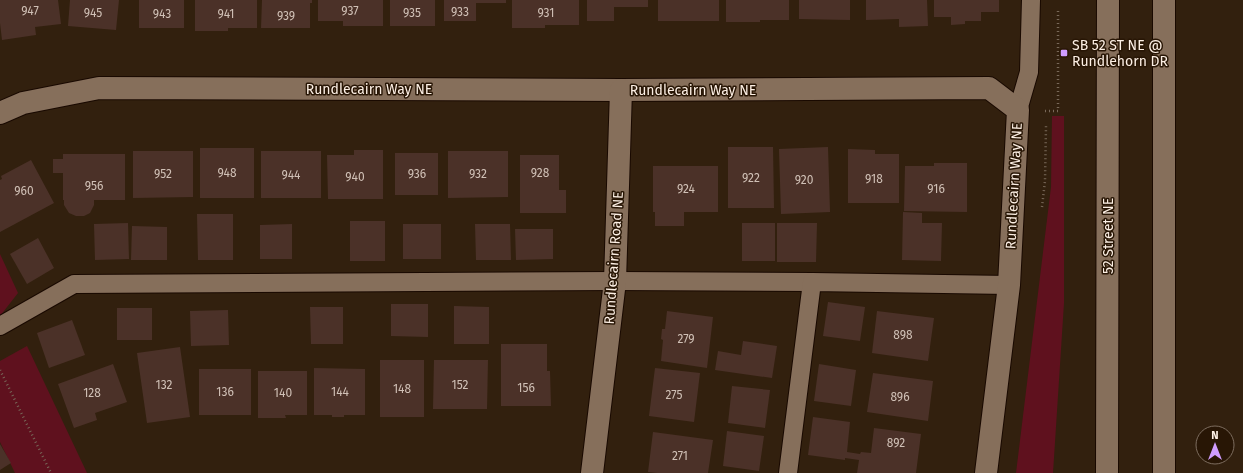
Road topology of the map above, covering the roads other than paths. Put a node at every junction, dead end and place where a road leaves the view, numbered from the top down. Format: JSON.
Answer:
{"nodes":[{"id":1,"x":1031,"y":0,"type":"edge"},
{"id":2,"x":1108,"y":0,"type":"edge"},
{"id":3,"x":1164,"y":0,"type":"edge"},
{"id":4,"x":621,"y":90,"type":"junction"},
{"id":5,"x":1018,"y":110,"type":"junction"},
{"id":6,"x":0,"y":113,"type":"edge"},
{"id":7,"x":615,"y":281,"type":"junction"},
{"id":8,"x":812,"y":282,"type":"junction"},
{"id":9,"x":1009,"y":285,"type":"junction"},
{"id":10,"x":0,"y":326,"type":"edge"},
{"id":11,"x":592,"y":473,"type":"edge"},
{"id":12,"x":788,"y":473,"type":"edge"},
{"id":13,"x":986,"y":473,"type":"edge"},
{"id":14,"x":1107,"y":473,"type":"edge"},
{"id":15,"x":1164,"y":473,"type":"edge"}],
"edges":[{"from":1,"to":5,"type":"lane"},
{"from":2,"to":14,"type":"street","name":"52 Street NE"},
{"from":3,"to":15,"type":"street"},
{"from":4,"to":5,"type":"street","name":"Rundlecairn Way NE"},
{"from":4,"to":6,"type":"street","name":"Rundlecairn Way NE"},
{"from":4,"to":7,"type":"street","name":"Rundlecairn Road NE"},
{"from":5,"to":9,"type":"street","name":"Rundlecairn Way NE"},
{"from":7,"to":8,"type":"lane"},
{"from":7,"to":10,"type":"lane"},
{"from":7,"to":11,"type":"street","name":"Rundlecairn Road NE"},
{"from":8,"to":9,"type":"lane"},
{"from":8,"to":12,"type":"lane"},
{"from":9,"to":13,"type":"street","name":"Rundlecairn Way NE"}]}
